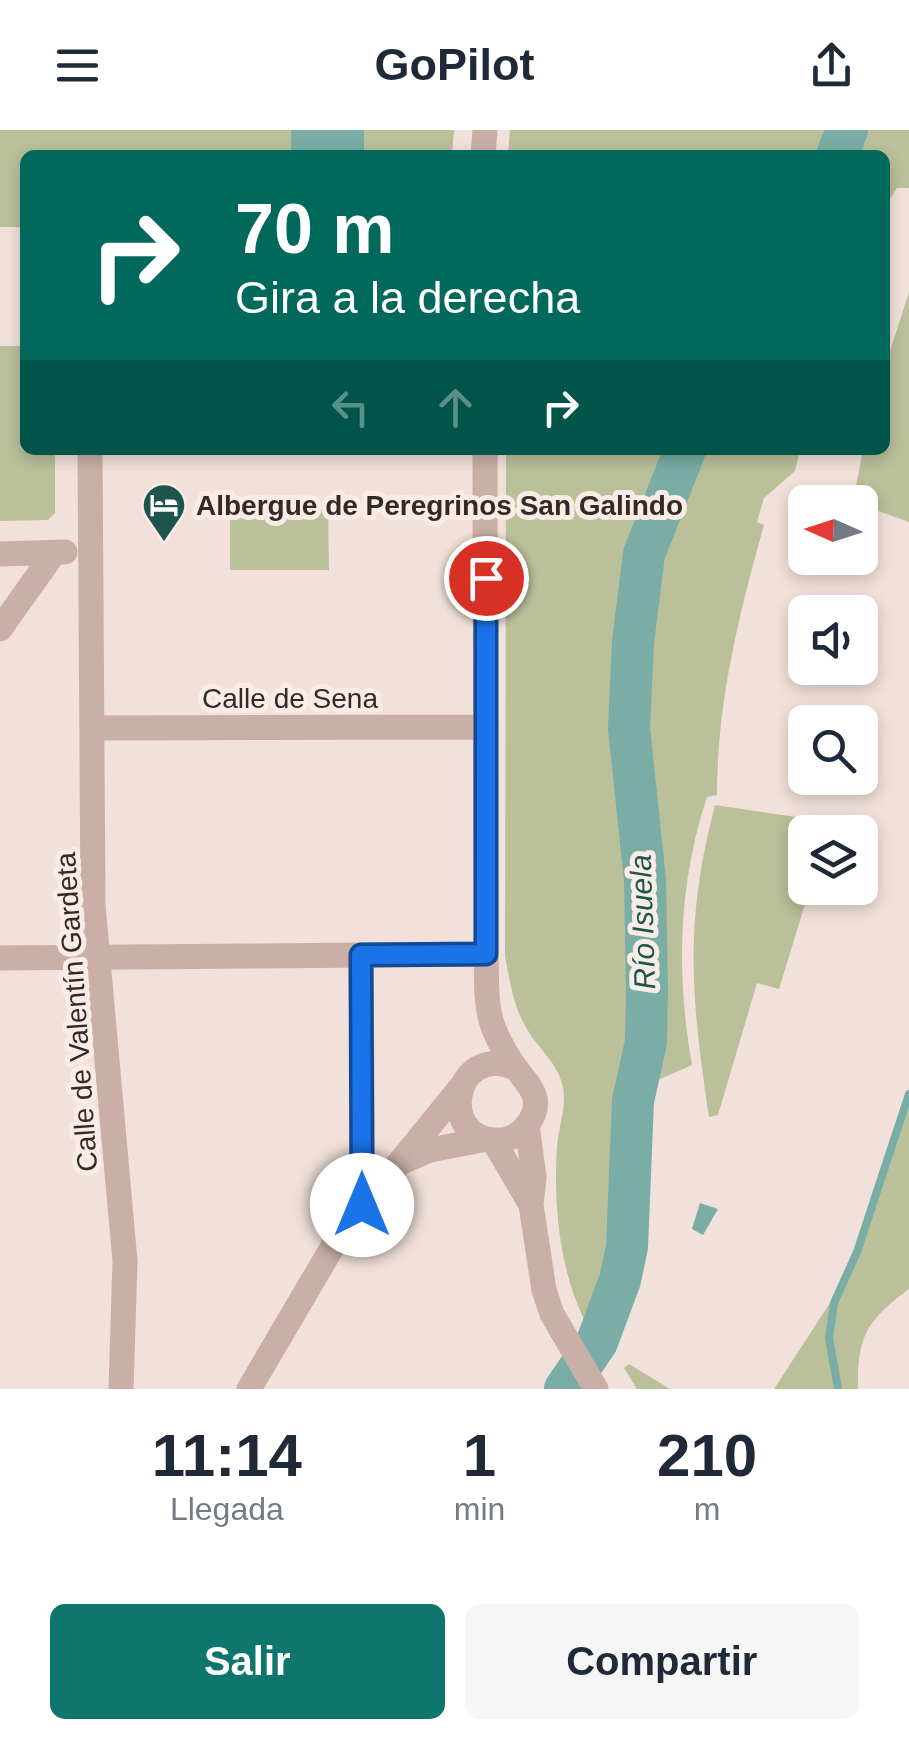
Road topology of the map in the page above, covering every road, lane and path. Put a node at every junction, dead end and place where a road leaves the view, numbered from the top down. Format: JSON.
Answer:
{"nodes":[{"id":1,"x":90,"y":455,"type":"edge"},
{"id":2,"x":485,"y":455,"type":"edge"},
{"id":3,"x":90,"y":551,"type":"junction"},
{"id":4,"x":54,"y":552,"type":"junction"},
{"id":5,"x":0,"y":554,"type":"edge"},
{"id":6,"x":0,"y":629,"type":"edge"},
{"id":7,"x":486,"y":727,"type":"junction"},
{"id":8,"x":93,"y":728,"type":"junction"},
{"id":9,"x":486,"y":954,"type":"junction"},
{"id":10,"x":361,"y":955,"type":"junction"},
{"id":11,"x":0,"y":958,"type":"edge"},
{"id":12,"x":98,"y":958,"type":"junction"},
{"id":13,"x":490,"y":1018,"type":"junction"},
{"id":14,"x":516,"y":1068,"type":"junction"},
{"id":15,"x":464,"y":1082,"type":"junction"},
{"id":16,"x":527,"y":1125,"type":"junction"},
{"id":17,"x":490,"y":1140,"type":"junction"},
{"id":18,"x":404,"y":1161,"type":"junction"},
{"id":19,"x":362,"y":1205,"type":"junction"},
{"id":20,"x":531,"y":1205,"type":"junction"},
{"id":21,"x":121,"y":1389,"type":"edge"},
{"id":22,"x":249,"y":1389,"type":"edge"},
{"id":23,"x":596,"y":1389,"type":"edge"}],
"edges":[{"from":1,"to":3,"type":"street","name":"Calle de Valentín Gardeta"},
{"from":2,"to":7,"type":"street"},
{"from":3,"to":4,"type":"street"},
{"from":3,"to":8,"type":"street","name":"Calle de Valentín Gardeta"},
{"from":4,"to":5,"type":"street"},
{"from":4,"to":6,"type":"street"},
{"from":7,"to":8,"type":"street","name":"Calle de Sena"},
{"from":7,"to":9,"type":"street"},
{"from":8,"to":12,"type":"street","name":"Calle de Valentín Gardeta"},
{"from":9,"to":10,"type":"street"},
{"from":9,"to":13,"type":"street"},
{"from":10,"to":12,"type":"street"},
{"from":10,"to":19,"type":"street"},
{"from":11,"to":12,"type":"street"},
{"from":12,"to":21,"type":"street","name":"Calle de Valentín Gardeta"},
{"from":13,"to":14,"type":"street"},
{"from":13,"to":15,"type":"street"},
{"from":14,"to":15,"type":"street"},
{"from":14,"to":16,"type":"street"},
{"from":15,"to":17,"type":"street"},
{"from":15,"to":18,"type":"street"},
{"from":16,"to":17,"type":"street"},
{"from":16,"to":20,"type":"street"},
{"from":17,"to":18,"type":"street"},
{"from":17,"to":20,"type":"street"},
{"from":18,"to":19,"type":"street"},
{"from":19,"to":22,"type":"street"},
{"from":20,"to":23,"type":"street"}]}
